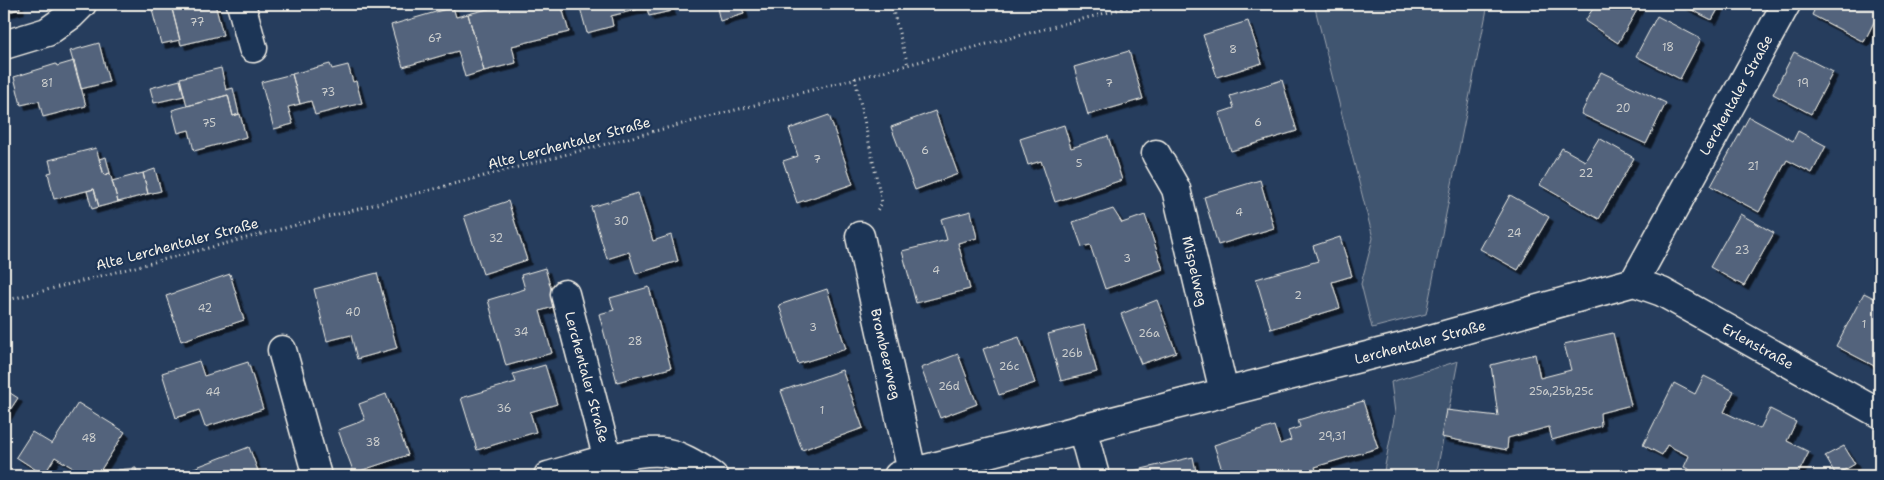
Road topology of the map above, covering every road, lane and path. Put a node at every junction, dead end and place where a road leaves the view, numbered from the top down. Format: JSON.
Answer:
{"nodes":[{"id":1,"x":82,"y":4,"type":"edge"},
{"id":2,"x":241,"y":4,"type":"edge"},
{"id":3,"x":891,"y":4,"type":"edge"},
{"id":4,"x":1140,"y":4,"type":"edge"},
{"id":5,"x":1786,"y":4,"type":"edge"},
{"id":6,"x":4,"y":45,"type":"edge"},
{"id":7,"x":253,"y":48,"type":"dead end"},
{"id":8,"x":908,"y":65,"type":"junction"},
{"id":9,"x":855,"y":78,"type":"junction"},
{"id":10,"x":1156,"y":154,"type":"dead end"},
{"id":11,"x":860,"y":236,"type":"joint"},
{"id":12,"x":1634,"y":282,"type":"junction"},
{"id":13,"x":565,"y":294,"type":"dead end"},
{"id":14,"x":4,"y":301,"type":"edge"},
{"id":15,"x":282,"y":350,"type":"dead end"},
{"id":16,"x":1224,"y":392,"type":"junction"},
{"id":17,"x":1880,"y":414,"type":"edge"},
{"id":18,"x":1082,"y":428,"type":"junction"},
{"id":19,"x":608,"y":460,"type":"junction"},
{"id":20,"x":905,"y":474,"type":"edge"},
{"id":21,"x":317,"y":476,"type":"edge"},
{"id":22,"x":548,"y":476,"type":"edge"},
{"id":23,"x":713,"y":476,"type":"edge"},
{"id":24,"x":1095,"y":476,"type":"edge"}],
"edges":[{"from":1,"to":6,"type":"street"},
{"from":2,"to":7,"type":"street"},
{"from":3,"to":8,"type":"path"},
{"from":4,"to":8,"type":"path","name":"Alte Lerchentaler Straße"},
{"from":5,"to":12,"type":"street","name":"Lerchentaler Straße"},
{"from":8,"to":9,"type":"path","name":"Alte Lerchentaler Straße"},
{"from":9,"to":11,"type":"path"},
{"from":9,"to":14,"type":"path","name":"Alte Lerchentaler Straße"},
{"from":10,"to":16,"type":"street","name":"Mispelweg"},
{"from":11,"to":20,"type":"street","name":"Brombeerweg"},
{"from":12,"to":16,"type":"street","name":"Lerchentaler Straße"},
{"from":12,"to":17,"type":"street","name":"Erlenstraße"},
{"from":13,"to":19,"type":"street","name":"Lerchentaler Straße"},
{"from":15,"to":21,"type":"street"},
{"from":16,"to":18,"type":"street","name":"Lerchentaler Straße"},
{"from":18,"to":20,"type":"street","name":"Lerchentaler Straße"},
{"from":18,"to":24,"type":"street"},
{"from":19,"to":22,"type":"street","name":"Lerchentaler Straße"},
{"from":19,"to":23,"type":"street","name":"Lerchentaler Straße"}]}
